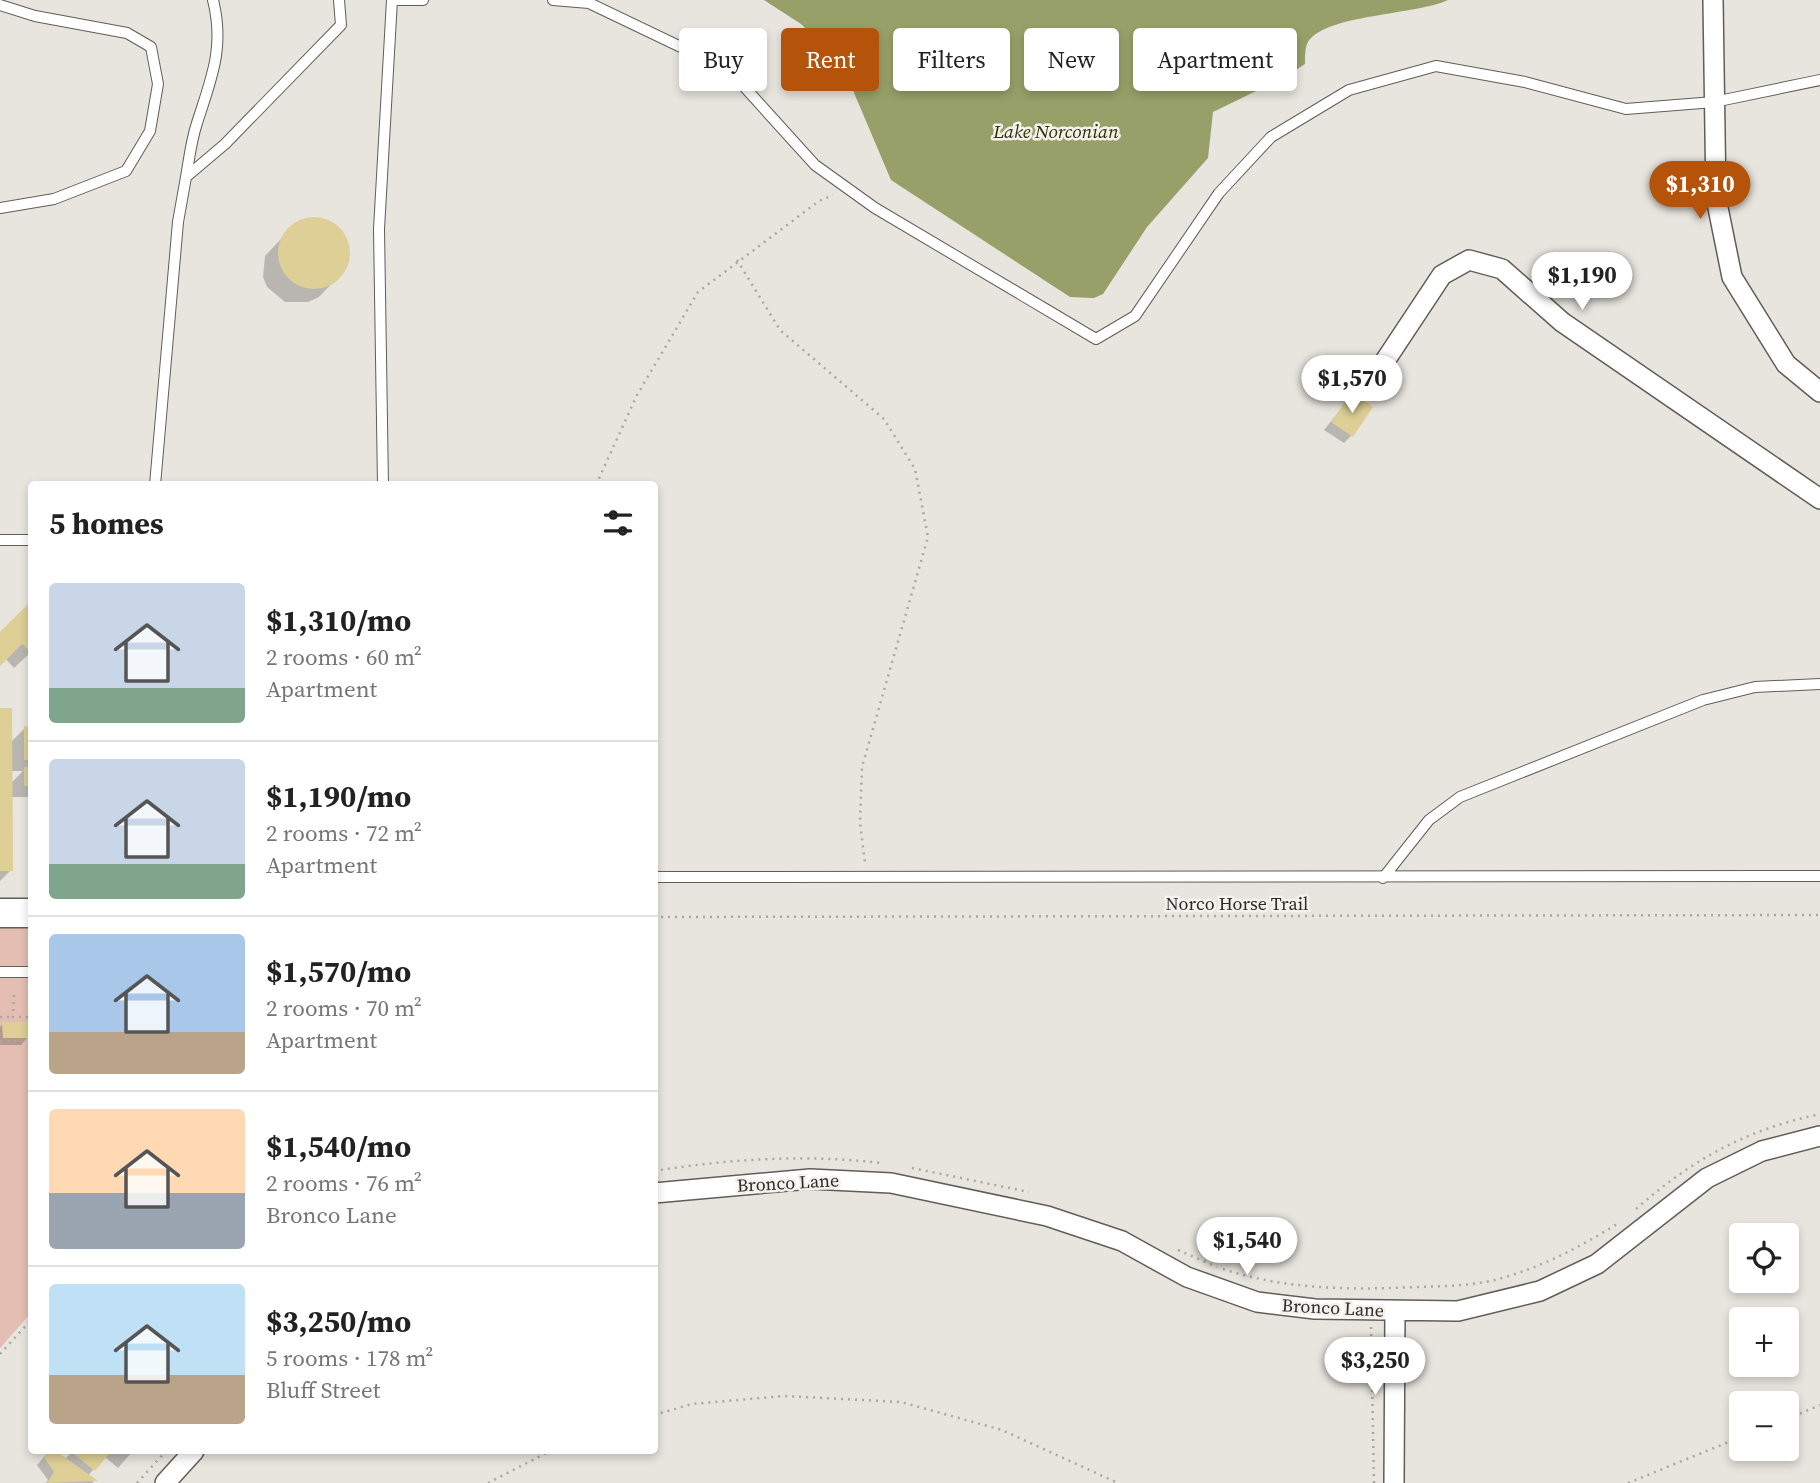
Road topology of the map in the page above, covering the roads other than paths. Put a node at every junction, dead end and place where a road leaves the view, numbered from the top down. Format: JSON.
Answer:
{"nodes":[{"id":1,"x":213,"y":0,"type":"edge"},
{"id":2,"x":339,"y":0,"type":"edge"},
{"id":3,"x":392,"y":0,"type":"edge"},
{"id":4,"x":424,"y":0,"type":"edge"},
{"id":5,"x":553,"y":0,"type":"edge"},
{"id":6,"x":1713,"y":0,"type":"edge"},
{"id":7,"x":0,"y":5,"type":"edge"},
{"id":8,"x":1820,"y":80,"type":"edge"},
{"id":9,"x":1714,"y":102,"type":"junction"},
{"id":10,"x":186,"y":177,"type":"junction"},
{"id":11,"x":0,"y":208,"type":"edge"},
{"id":12,"x":1379,"y":370,"type":"dead end"},
{"id":13,"x":1820,"y":392,"type":"edge"},
{"id":14,"x":155,"y":481,"type":"edge"},
{"id":15,"x":383,"y":481,"type":"edge"},
{"id":16,"x":1820,"y":499,"type":"edge"},
{"id":17,"x":0,"y":540,"type":"edge"},
{"id":18,"x":28,"y":540,"type":"edge"},
{"id":19,"x":1820,"y":684,"type":"edge"},
{"id":20,"x":1820,"y":876,"type":"edge"},
{"id":21,"x":658,"y":877,"type":"edge"},
{"id":22,"x":1384,"y":878,"type":"junction"},
{"id":23,"x":0,"y":913,"type":"edge"},
{"id":24,"x":28,"y":914,"type":"edge"},
{"id":25,"x":0,"y":972,"type":"edge"},
{"id":26,"x":28,"y":972,"type":"edge"},
{"id":27,"x":1820,"y":1136,"type":"edge"},
{"id":28,"x":658,"y":1192,"type":"edge"},
{"id":29,"x":1395,"y":1311,"type":"junction"},
{"id":30,"x":191,"y":1454,"type":"edge"},
{"id":31,"x":165,"y":1483,"type":"edge"},
{"id":32,"x":1394,"y":1483,"type":"edge"}],
"edges":[{"from":1,"to":10,"type":"lane"},
{"from":2,"to":10,"type":"lane"},
{"from":3,"to":4,"type":"lane"},
{"from":3,"to":15,"type":"lane"},
{"from":5,"to":9,"type":"lane"},
{"from":6,"to":9,"type":"street"},
{"from":7,"to":11,"type":"lane"},
{"from":8,"to":9,"type":"lane"},
{"from":9,"to":13,"type":"street"},
{"from":10,"to":14,"type":"lane"},
{"from":12,"to":16,"type":"street"},
{"from":17,"to":18,"type":"lane"},
{"from":19,"to":22,"type":"lane"},
{"from":20,"to":22,"type":"lane"},
{"from":21,"to":22,"type":"lane"},
{"from":23,"to":24,"type":"street"},
{"from":25,"to":26,"type":"lane"},
{"from":27,"to":29,"type":"street","name":"Bronco Lane"},
{"from":28,"to":29,"type":"street","name":"Bronco Lane"},
{"from":29,"to":32,"type":"street"},
{"from":30,"to":31,"type":"street"}]}
